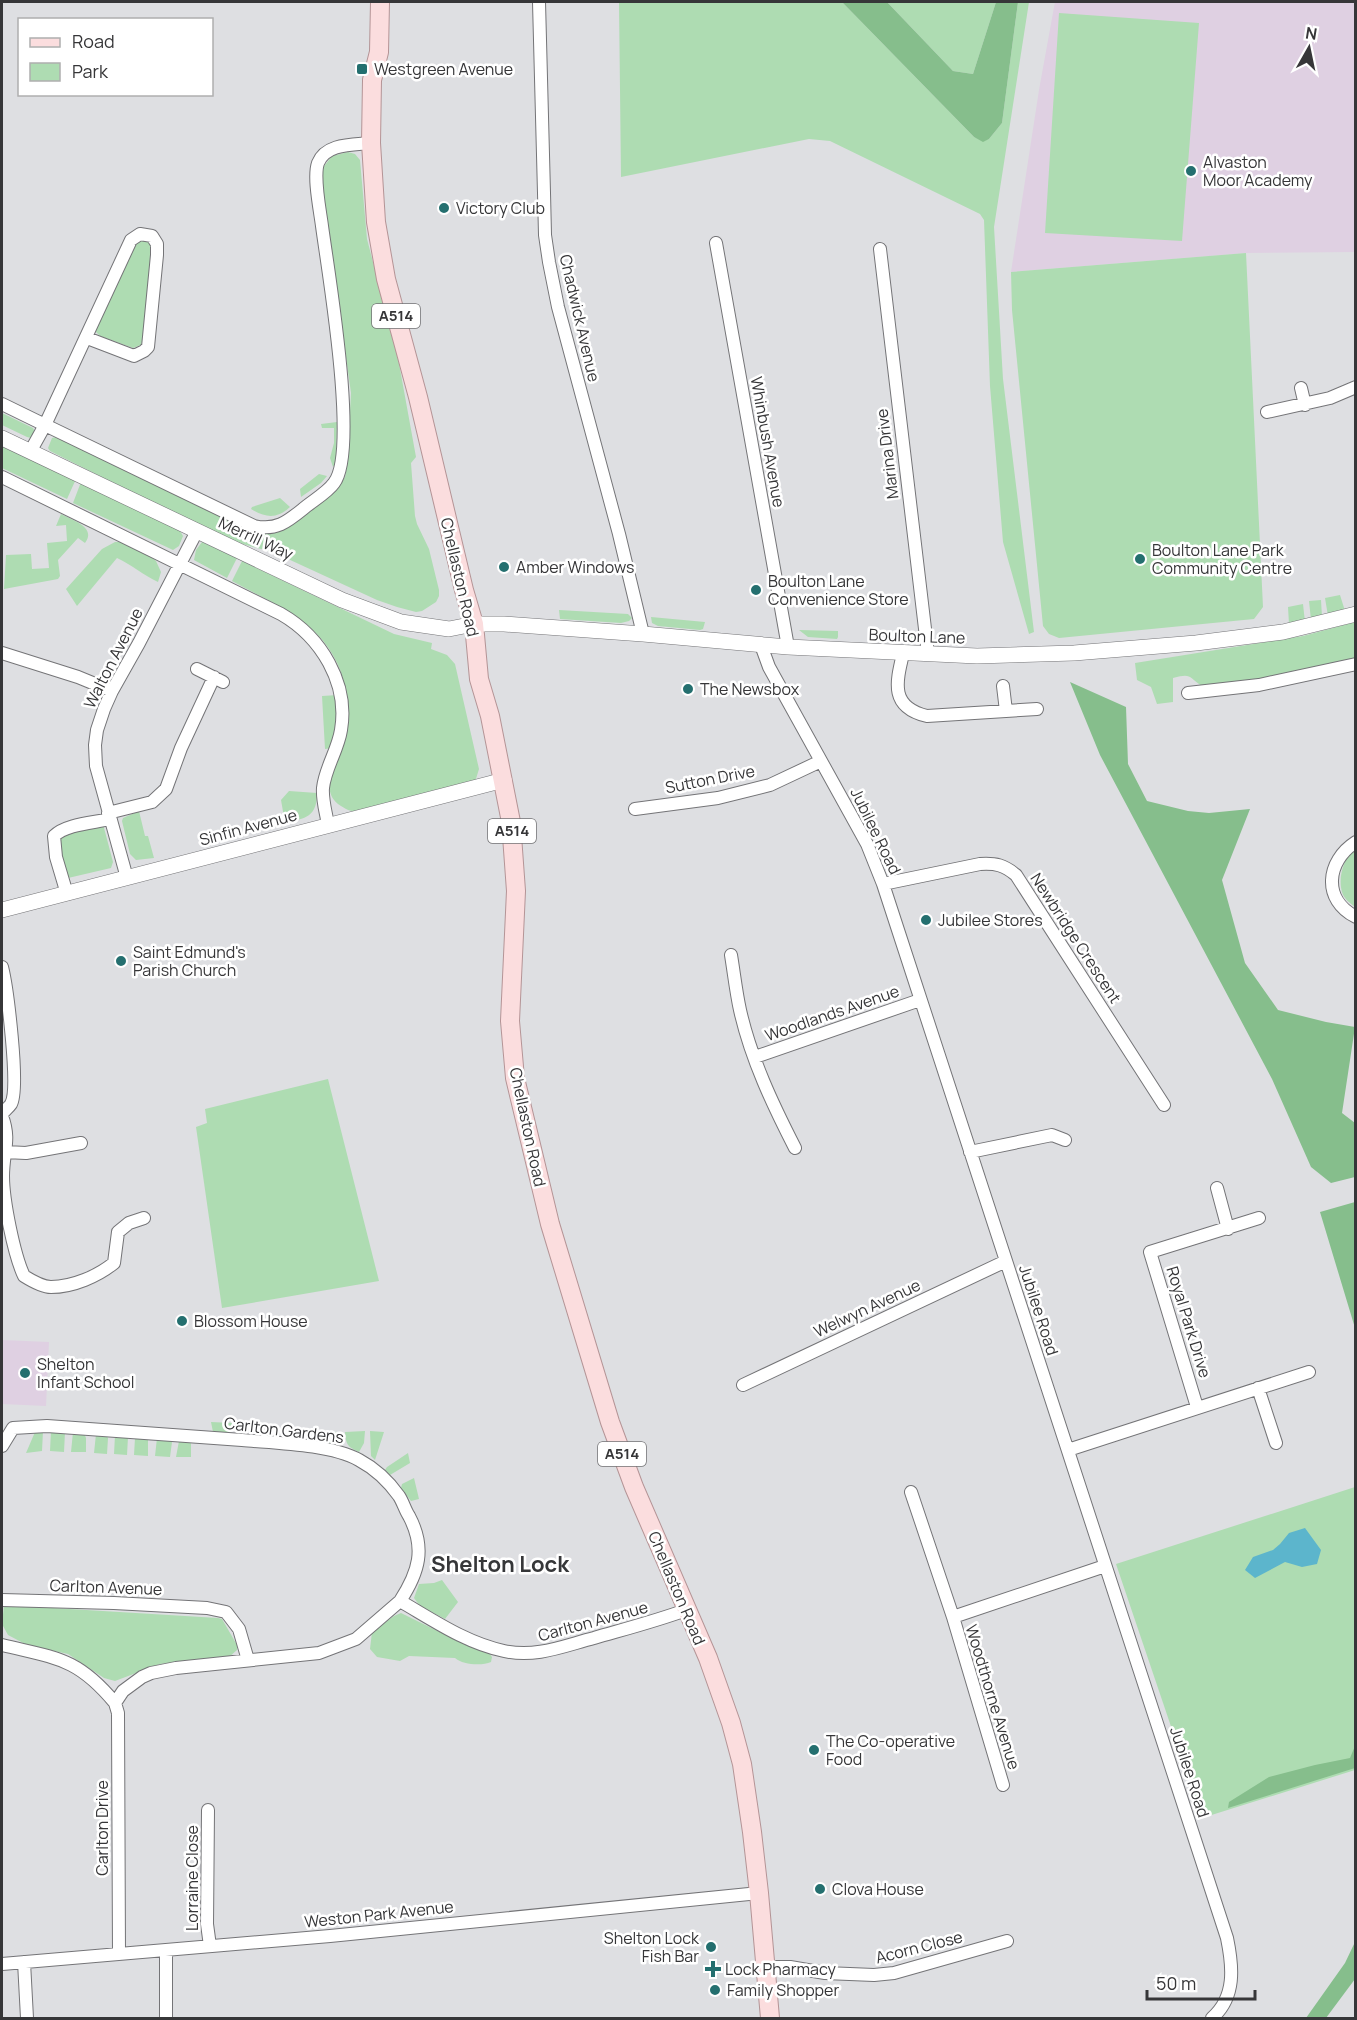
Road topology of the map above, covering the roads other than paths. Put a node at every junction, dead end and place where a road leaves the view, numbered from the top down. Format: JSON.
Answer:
{"nodes":[{"id":1,"x":380,"y":2,"type":"edge"},
{"id":2,"x":539,"y":2,"type":"edge"},
{"id":3,"x":370,"y":143,"type":"junction"},
{"id":4,"x":716,"y":243,"type":"dead end"},
{"id":5,"x":880,"y":249,"type":"dead end"},
{"id":6,"x":87,"y":338,"type":"junction"},
{"id":7,"x":1356,"y":387,"type":"edge"},
{"id":8,"x":1301,"y":388,"type":"dead end"},
{"id":9,"x":2,"y":404,"type":"edge"},
{"id":10,"x":1305,"y":405,"type":"junction"},
{"id":11,"x":1267,"y":412,"type":"dead end"},
{"id":12,"x":45,"y":425,"type":"junction"},
{"id":13,"x":2,"y":438,"type":"edge"},
{"id":14,"x":30,"y":452,"type":"junction"},
{"id":15,"x":2,"y":477,"type":"edge"},
{"id":16,"x":196,"y":531,"type":"junction"},
{"id":17,"x":180,"y":564,"type":"junction"},
{"id":18,"x":1356,"y":614,"type":"edge"},
{"id":19,"x":474,"y":624,"type":"junction"},
{"id":20,"x":643,"y":634,"type":"junction"},
{"id":21,"x":761,"y":645,"type":"junction"},
{"id":22,"x":788,"y":647,"type":"junction"},
{"id":23,"x":2,"y":653,"type":"edge"},
{"id":24,"x":903,"y":654,"type":"junction"},
{"id":25,"x":928,"y":654,"type":"junction"},
{"id":26,"x":1356,"y":664,"type":"edge"},
{"id":27,"x":197,"y":669,"type":"dead end"},
{"id":28,"x":1003,"y":686,"type":"dead end"},
{"id":29,"x":112,"y":691,"type":"junction"},
{"id":30,"x":1188,"y":693,"type":"dead end"},
{"id":31,"x":1037,"y":709,"type":"dead end"},
{"id":32,"x":1006,"y":711,"type":"junction"},
{"id":33,"x":821,"y":761,"type":"junction"},
{"id":34,"x":504,"y":780,"type":"junction"},
{"id":35,"x":635,"y":809,"type":"dead end"},
{"id":36,"x":109,"y":816,"type":"junction"},
{"id":37,"x":328,"y":825,"type":"junction"},
{"id":38,"x":1356,"y":842,"type":"edge"},
{"id":39,"x":126,"y":878,"type":"junction"},
{"id":40,"x":883,"y":884,"type":"junction"},
{"id":41,"x":67,"y":894,"type":"junction"},
{"id":42,"x":2,"y":906,"type":"edge"},
{"id":43,"x":1356,"y":917,"type":"edge"},
{"id":44,"x":731,"y":955,"type":"dead end"},
{"id":45,"x":2,"y":967,"type":"edge"},
{"id":46,"x":920,"y":1000,"type":"junction"},
{"id":47,"x":754,"y":1057,"type":"junction"},
{"id":48,"x":1164,"y":1105,"type":"dead end"},
{"id":49,"x":2,"y":1115,"type":"edge"},
{"id":50,"x":1065,"y":1140,"type":"dead end"},
{"id":51,"x":81,"y":1143,"type":"dead end"},
{"id":52,"x":795,"y":1148,"type":"dead end"},
{"id":53,"x":5,"y":1152,"type":"junction"},
{"id":54,"x":970,"y":1152,"type":"junction"},
{"id":55,"x":1216,"y":1188,"type":"dead end"},
{"id":56,"x":144,"y":1218,"type":"dead end"},
{"id":57,"x":1259,"y":1218,"type":"dead end"},
{"id":58,"x":1228,"y":1229,"type":"junction"},
{"id":59,"x":1006,"y":1261,"type":"junction"},
{"id":60,"x":1309,"y":1372,"type":"dead end"},
{"id":61,"x":742,"y":1385,"type":"dead end"},
{"id":62,"x":1258,"y":1388,"type":"junction"},
{"id":63,"x":1197,"y":1407,"type":"junction"},
{"id":64,"x":1276,"y":1443,"type":"dead end"},
{"id":65,"x":2,"y":1446,"type":"edge"},
{"id":66,"x":1068,"y":1450,"type":"junction"},
{"id":67,"x":911,"y":1492,"type":"dead end"},
{"id":68,"x":1105,"y":1566,"type":"junction"},
{"id":69,"x":2,"y":1600,"type":"edge"},
{"id":70,"x":400,"y":1601,"type":"junction"},
{"id":71,"x":686,"y":1610,"type":"junction"},
{"id":72,"x":953,"y":1617,"type":"junction"},
{"id":73,"x":2,"y":1645,"type":"edge"},
{"id":74,"x":248,"y":1660,"type":"junction"},
{"id":75,"x":115,"y":1703,"type":"junction"},
{"id":76,"x":1003,"y":1785,"type":"dead end"},
{"id":77,"x":208,"y":1810,"type":"dead end"},
{"id":78,"x":759,"y":1893,"type":"junction"},
{"id":79,"x":1007,"y":1941,"type":"dead end"},
{"id":80,"x":210,"y":1946,"type":"junction"},
{"id":81,"x":166,"y":1950,"type":"junction"},
{"id":82,"x":119,"y":1953,"type":"junction"},
{"id":83,"x":24,"y":1962,"type":"junction"},
{"id":84,"x":2,"y":1964,"type":"edge"},
{"id":85,"x":766,"y":1967,"type":"junction"},
{"id":86,"x":27,"y":2019,"type":"edge"},
{"id":87,"x":166,"y":2019,"type":"edge"},
{"id":88,"x":770,"y":2019,"type":"edge"},
{"id":89,"x":1212,"y":2019,"type":"edge"}],
"edges":[{"from":1,"to":3,"type":"main road","name":"Chellaston Road","number":"A514"},
{"from":2,"to":20,"type":"street","name":"Chadwick Avenue"},
{"from":3,"to":12,"type":"street","name":"Merrill Way"},
{"from":3,"to":19,"type":"main road","name":"Chellaston Road","number":"A514"},
{"from":4,"to":22,"type":"street","name":"Whinbush Avenue"},
{"from":5,"to":25,"type":"street","name":"Marina Drive"},
{"from":6,"to":6,"type":"street"},
{"from":6,"to":12,"type":"street"},
{"from":7,"to":10,"type":"street"},
{"from":8,"to":10,"type":"street"},
{"from":9,"to":12,"type":"street","name":"Merrill Way"},
{"from":10,"to":11,"type":"street"},
{"from":12,"to":14,"type":"street"},
{"from":13,"to":14,"type":"street","name":"Merrill Way"},
{"from":14,"to":16,"type":"street","name":"Merrill Way"},
{"from":15,"to":17,"type":"street"},
{"from":16,"to":17,"type":"street","name":"Walton Avenue"},
{"from":16,"to":19,"type":"street","name":"Merrill Way"},
{"from":17,"to":29,"type":"street","name":"Walton Avenue"},
{"from":17,"to":37,"type":"street"},
{"from":18,"to":25,"type":"street","name":"Boulton Lane"},
{"from":19,"to":20,"type":"street","name":"Boulton Lane"},
{"from":19,"to":34,"type":"main road","name":"Chellaston Road","number":"A514"},
{"from":20,"to":21,"type":"street","name":"Boulton Lane"},
{"from":21,"to":22,"type":"street","name":"Boulton Lane"},
{"from":21,"to":33,"type":"street","name":"Jubilee Road"},
{"from":22,"to":24,"type":"street","name":"Boulton Lane"},
{"from":23,"to":29,"type":"street"},
{"from":24,"to":25,"type":"street","name":"Boulton Lane"},
{"from":24,"to":32,"type":"street"},
{"from":26,"to":30,"type":"street"},
{"from":27,"to":36,"type":"street"},
{"from":28,"to":32,"type":"street"},
{"from":29,"to":36,"type":"street","name":"Walton Avenue"},
{"from":31,"to":32,"type":"street"},
{"from":33,"to":35,"type":"street","name":"Sutton Drive"},
{"from":33,"to":40,"type":"street","name":"Jubilee Road"},
{"from":34,"to":37,"type":"street","name":"Sinfin Avenue"},
{"from":34,"to":71,"type":"main road","name":"Chellaston Road","number":"A514"},
{"from":36,"to":39,"type":"street","name":"Walton Avenue"},
{"from":36,"to":41,"type":"street"},
{"from":37,"to":39,"type":"street","name":"Sinfin Avenue"},
{"from":38,"to":43,"type":"street"},
{"from":39,"to":41,"type":"street","name":"Sinfin Avenue"},
{"from":40,"to":46,"type":"street","name":"Jubilee Road"},
{"from":40,"to":48,"type":"street","name":"Newbridge Crescent"},
{"from":41,"to":42,"type":"street","name":"Sinfin Avenue"},
{"from":44,"to":47,"type":"street","name":"Woodlands Avenue"},
{"from":45,"to":49,"type":"street"},
{"from":46,"to":47,"type":"street","name":"Woodlands Avenue"},
{"from":46,"to":54,"type":"street","name":"Jubilee Road"},
{"from":47,"to":52,"type":"street","name":"Woodlands Avenue"},
{"from":49,"to":53,"type":"street"},
{"from":50,"to":54,"type":"street"},
{"from":51,"to":53,"type":"street"},
{"from":53,"to":56,"type":"street"},
{"from":54,"to":59,"type":"street","name":"Jubilee Road"},
{"from":55,"to":58,"type":"street"},
{"from":57,"to":58,"type":"street","name":"Royal Park Drive"},
{"from":58,"to":63,"type":"street","name":"Royal Park Drive"},
{"from":59,"to":61,"type":"street","name":"Welwyn Avenue"},
{"from":59,"to":66,"type":"street","name":"Jubilee Road"},
{"from":60,"to":62,"type":"street"},
{"from":62,"to":63,"type":"street"},
{"from":62,"to":64,"type":"street"},
{"from":63,"to":66,"type":"street"},
{"from":65,"to":70,"type":"street","name":"Carlton Gardens"},
{"from":66,"to":68,"type":"street","name":"Jubilee Road"},
{"from":67,"to":72,"type":"street","name":"Woodthorne Avenue"},
{"from":68,"to":72,"type":"street","name":"Woodthorne Avenue"},
{"from":68,"to":89,"type":"street","name":"Jubilee Road"},
{"from":69,"to":74,"type":"street","name":"Carlton Avenue"},
{"from":70,"to":71,"type":"street","name":"Carlton Avenue"},
{"from":70,"to":74,"type":"street"},
{"from":71,"to":78,"type":"main road","name":"Chellaston Road","number":"A514"},
{"from":72,"to":76,"type":"street","name":"Woodthorne Avenue"},
{"from":73,"to":75,"type":"street"},
{"from":74,"to":75,"type":"street"},
{"from":75,"to":82,"type":"street","name":"Carlton Drive"},
{"from":77,"to":80,"type":"street","name":"Lorraine Close"},
{"from":78,"to":80,"type":"street","name":"Weston Park Avenue"},
{"from":78,"to":85,"type":"main road","name":"Chellaston Road","number":"A514"},
{"from":79,"to":85,"type":"street","name":"Acorn Close"},
{"from":80,"to":81,"type":"street","name":"Weston Park Avenue"},
{"from":81,"to":82,"type":"street","name":"Weston Park Avenue"},
{"from":81,"to":87,"type":"street"},
{"from":82,"to":83,"type":"street","name":"Weston Park Avenue"},
{"from":83,"to":84,"type":"street","name":"Weston Park Avenue"},
{"from":83,"to":86,"type":"street"},
{"from":85,"to":88,"type":"main road","name":"Chellaston Road","number":"A514"}]}
